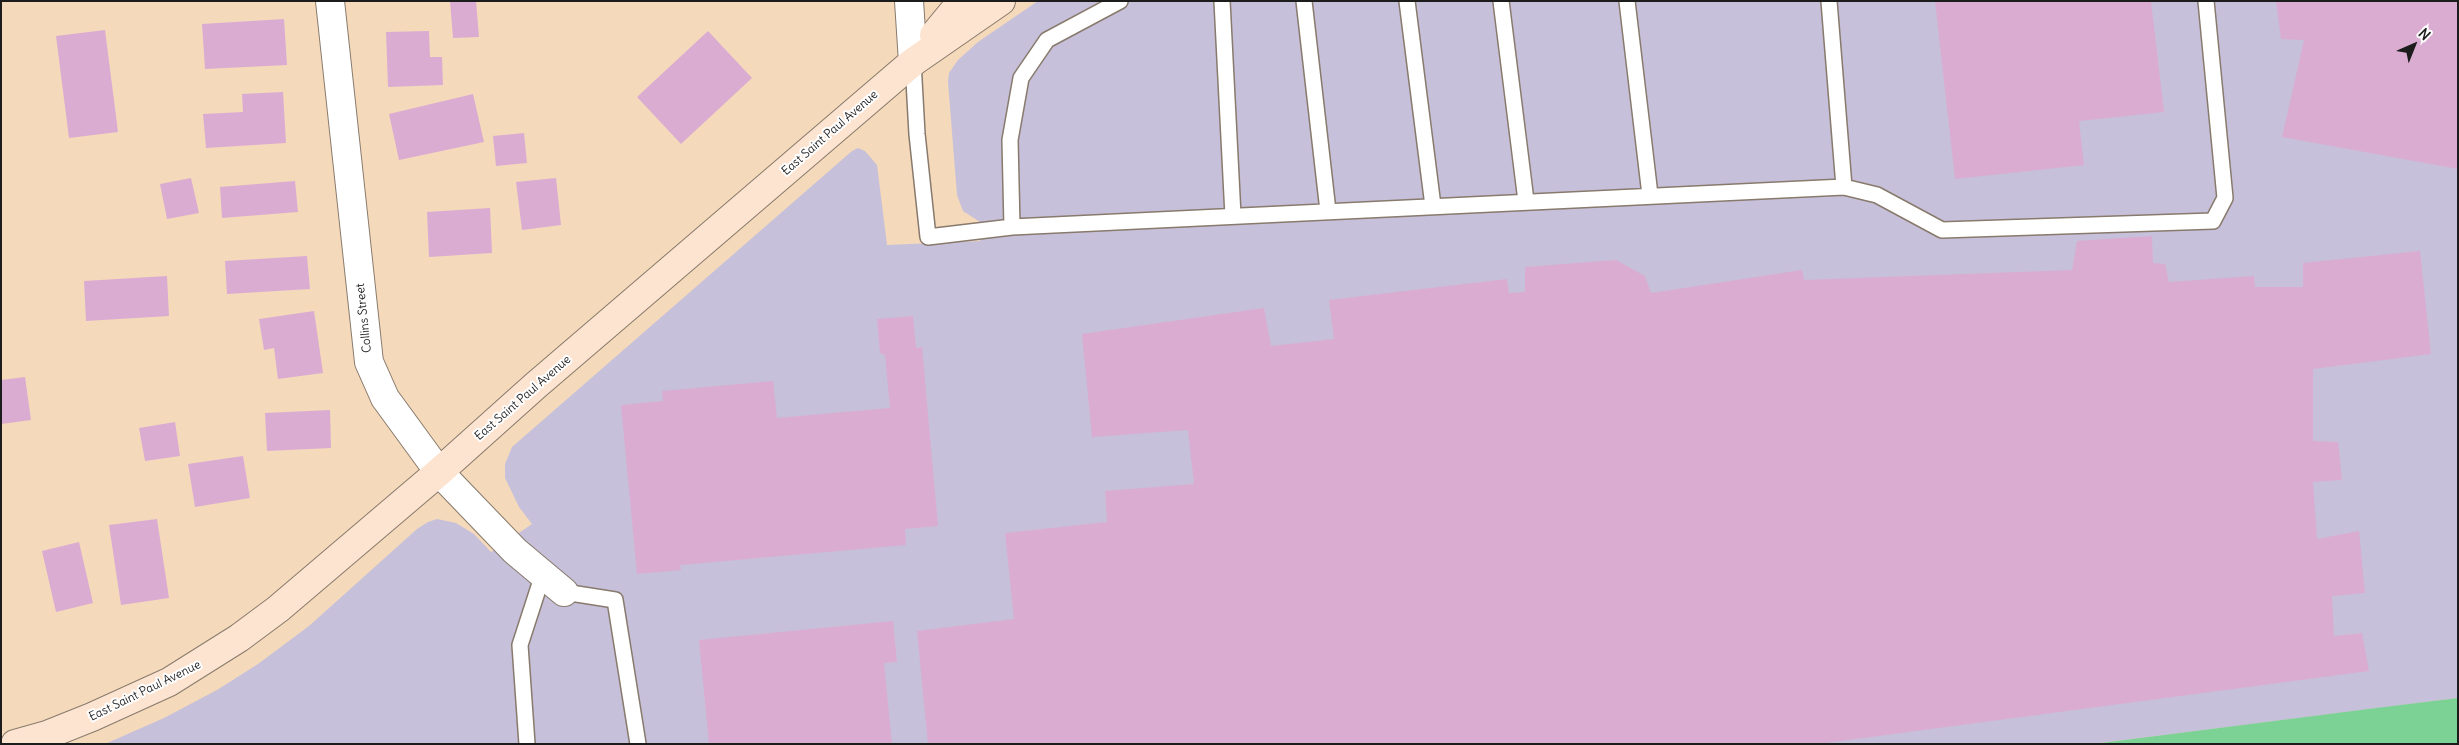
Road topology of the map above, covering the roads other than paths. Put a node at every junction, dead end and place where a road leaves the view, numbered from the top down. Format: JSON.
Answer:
{"nodes":[{"id":1,"x":330,"y":1,"type":"edge"},
{"id":2,"x":908,"y":1,"type":"edge"},
{"id":3,"x":962,"y":1,"type":"edge"},
{"id":4,"x":1001,"y":1,"type":"edge"},
{"id":5,"x":1120,"y":1,"type":"edge"},
{"id":6,"x":1222,"y":1,"type":"edge"},
{"id":7,"x":1304,"y":1,"type":"edge"},
{"id":8,"x":1407,"y":1,"type":"edge"},
{"id":9,"x":1501,"y":1,"type":"edge"},
{"id":10,"x":1627,"y":1,"type":"edge"},
{"id":11,"x":1829,"y":1,"type":"edge"},
{"id":12,"x":2206,"y":1,"type":"edge"},
{"id":13,"x":913,"y":62,"type":"junction"},
{"id":14,"x":1844,"y":187,"type":"junction"},
{"id":15,"x":1650,"y":195,"type":"junction"},
{"id":16,"x":1526,"y":201,"type":"junction"},
{"id":17,"x":1433,"y":206,"type":"junction"},
{"id":18,"x":1328,"y":211,"type":"junction"},
{"id":19,"x":1233,"y":216,"type":"junction"},
{"id":20,"x":1012,"y":227,"type":"junction"},
{"id":21,"x":439,"y":472,"type":"junction"},
{"id":22,"x":543,"y":574,"type":"junction"},
{"id":23,"x":564,"y":592,"type":"joint"},
{"id":24,"x":15,"y":744,"type":"edge"},
{"id":25,"x":527,"y":744,"type":"edge"},
{"id":26,"x":638,"y":744,"type":"edge"}],
"edges":[{"from":1,"to":21,"type":"street","name":"Collins Street"},
{"from":2,"to":13,"type":"street"},
{"from":3,"to":13,"type":"main road"},
{"from":4,"to":13,"type":"main road","name":"East Saint Paul Avenue"},
{"from":5,"to":20,"type":"lane"},
{"from":6,"to":19,"type":"lane"},
{"from":7,"to":18,"type":"lane"},
{"from":8,"to":17,"type":"lane"},
{"from":9,"to":16,"type":"lane"},
{"from":10,"to":15,"type":"lane"},
{"from":11,"to":14,"type":"lane"},
{"from":12,"to":14,"type":"lane"},
{"from":13,"to":20,"type":"lane"},
{"from":13,"to":21,"type":"main road","name":"East Saint Paul Avenue"},
{"from":14,"to":15,"type":"lane"},
{"from":15,"to":16,"type":"lane"},
{"from":16,"to":17,"type":"lane"},
{"from":17,"to":18,"type":"lane"},
{"from":18,"to":19,"type":"lane"},
{"from":19,"to":20,"type":"lane"},
{"from":21,"to":22,"type":"street","name":"Collins Street"},
{"from":21,"to":24,"type":"main road","name":"East Saint Paul Avenue"},
{"from":22,"to":23,"type":"street","name":"Collins Street"},
{"from":22,"to":25,"type":"lane"},
{"from":23,"to":26,"type":"lane"}]}
